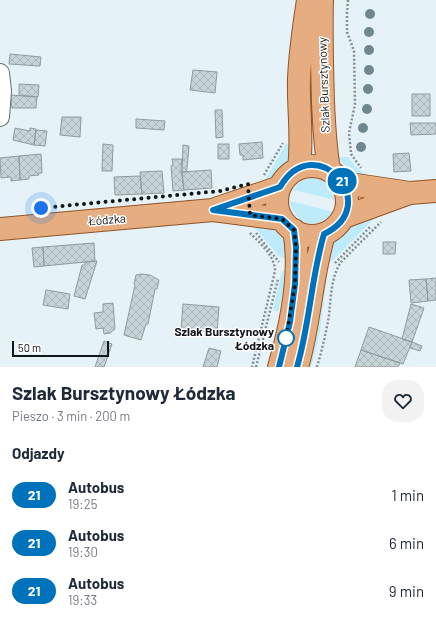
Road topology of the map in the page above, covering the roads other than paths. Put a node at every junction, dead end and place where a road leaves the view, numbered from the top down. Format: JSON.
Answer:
{"nodes":[{"id":1,"x":308,"y":0,"type":"edge"},
{"id":2,"x":322,"y":0,"type":"edge"},
{"id":3,"x":0,"y":73,"type":"edge"},
{"id":4,"x":0,"y":117,"type":"edge"},
{"id":5,"x":300,"y":168,"type":"junction"},
{"id":6,"x":336,"y":176,"type":"junction"},
{"id":7,"x":271,"y":182,"type":"junction"},
{"id":8,"x":436,"y":191,"type":"edge"},
{"id":9,"x":410,"y":193,"type":"junction"},
{"id":10,"x":213,"y":210,"type":"junction"},
{"id":11,"x":344,"y":217,"type":"junction"},
{"id":12,"x":288,"y":225,"type":"junction"},
{"id":13,"x":0,"y":228,"type":"edge"},
{"id":14,"x":324,"y":234,"type":"junction"},
{"id":15,"x":278,"y":367,"type":"edge"},
{"id":16,"x":297,"y":367,"type":"edge"}],
"edges":[{"from":1,"to":5,"type":"main road","name":"Szlak Bursztynowy"},
{"from":2,"to":6,"type":"main road","name":"Szlak Bursztynowy"},
{"from":3,"to":4,"type":"street"},
{"from":5,"to":6,"type":"main road"},
{"from":5,"to":7,"type":"main road"},
{"from":6,"to":9,"type":"main road"},
{"from":6,"to":11,"type":"main road"},
{"from":7,"to":10,"type":"main road","name":"Łódzka"},
{"from":7,"to":12,"type":"main road"},
{"from":8,"to":9,"type":"main road"},
{"from":9,"to":11,"type":"main road"},
{"from":10,"to":12,"type":"main road","name":"Łódzka"},
{"from":10,"to":13,"type":"main road","name":"Łódzka"},
{"from":11,"to":14,"type":"main road"},
{"from":12,"to":14,"type":"main road"},
{"from":12,"to":15,"type":"main road"},
{"from":14,"to":16,"type":"main road"}]}
